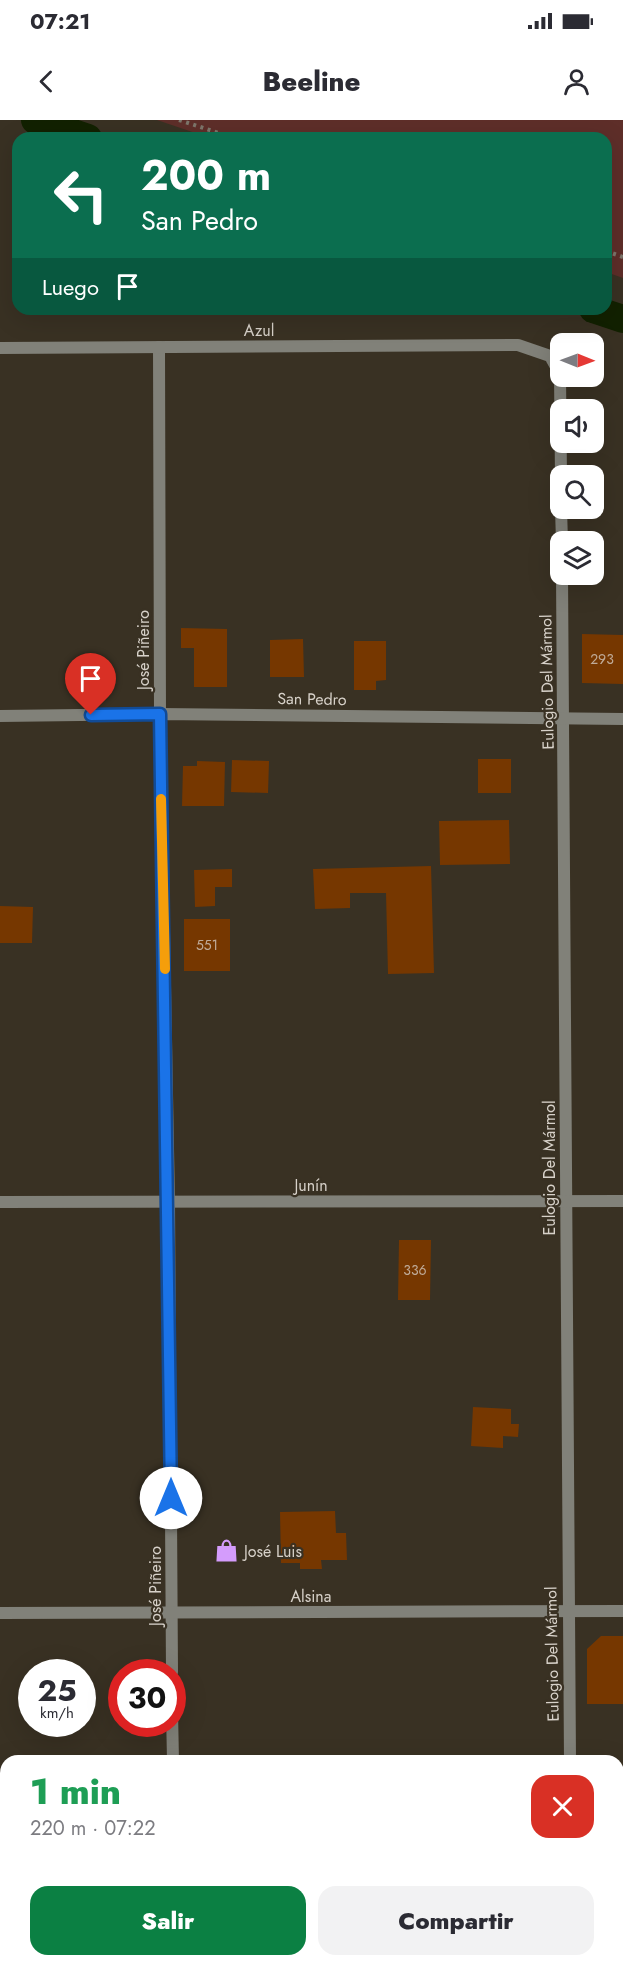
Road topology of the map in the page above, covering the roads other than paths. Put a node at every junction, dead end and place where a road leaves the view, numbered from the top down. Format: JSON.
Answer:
{"nodes":[{"id":1,"x":159,"y":347,"type":"junction"},
{"id":2,"x":0,"y":348,"type":"edge"},
{"id":3,"x":561,"y":465,"type":"edge"},
{"id":4,"x":562,"y":585,"type":"edge"},
{"id":5,"x":160,"y":714,"type":"junction"},
{"id":6,"x":0,"y":716,"type":"edge"},
{"id":7,"x":564,"y":718,"type":"junction"},
{"id":8,"x":623,"y":719,"type":"edge"},
{"id":9,"x":566,"y":1201,"type":"junction"},
{"id":10,"x":623,"y":1201,"type":"edge"},
{"id":11,"x":0,"y":1202,"type":"edge"},
{"id":12,"x":169,"y":1202,"type":"junction"},
{"id":13,"x":623,"y":1611,"type":"edge"},
{"id":14,"x":171,"y":1612,"type":"junction"},
{"id":15,"x":567,"y":1612,"type":"junction"},
{"id":16,"x":0,"y":1613,"type":"edge"},
{"id":17,"x":172,"y":1659,"type":"edge"},
{"id":18,"x":173,"y":1737,"type":"edge"},
{"id":19,"x":173,"y":1755,"type":"edge"},
{"id":20,"x":570,"y":1755,"type":"edge"}],
"edges":[{"from":1,"to":2,"type":"street","name":"Azul"},
{"from":1,"to":3,"type":"street","name":"Azul"},
{"from":1,"to":5,"type":"street","name":"José Piñeiro"},
{"from":4,"to":7,"type":"street","name":"Eulogio Del Mármol"},
{"from":5,"to":6,"type":"street","name":"San Pedro"},
{"from":5,"to":7,"type":"street","name":"San Pedro"},
{"from":5,"to":12,"type":"street","name":"José Piñeiro"},
{"from":7,"to":8,"type":"street","name":"San Pedro"},
{"from":7,"to":9,"type":"street","name":"Eulogio Del Mármol"},
{"from":9,"to":10,"type":"street","name":"Junín"},
{"from":9,"to":12,"type":"street","name":"Junín"},
{"from":9,"to":15,"type":"street","name":"Eulogio Del Mármol"},
{"from":11,"to":12,"type":"street","name":"Junín"},
{"from":12,"to":14,"type":"street","name":"José Piñeiro"},
{"from":13,"to":15,"type":"street","name":"Alsina"},
{"from":14,"to":15,"type":"street","name":"Alsina"},
{"from":14,"to":16,"type":"street","name":"Alsina"},
{"from":14,"to":17,"type":"street","name":"José Piñeiro"},
{"from":15,"to":20,"type":"street","name":"Eulogio Del Mármol"},
{"from":18,"to":19,"type":"street"}]}
